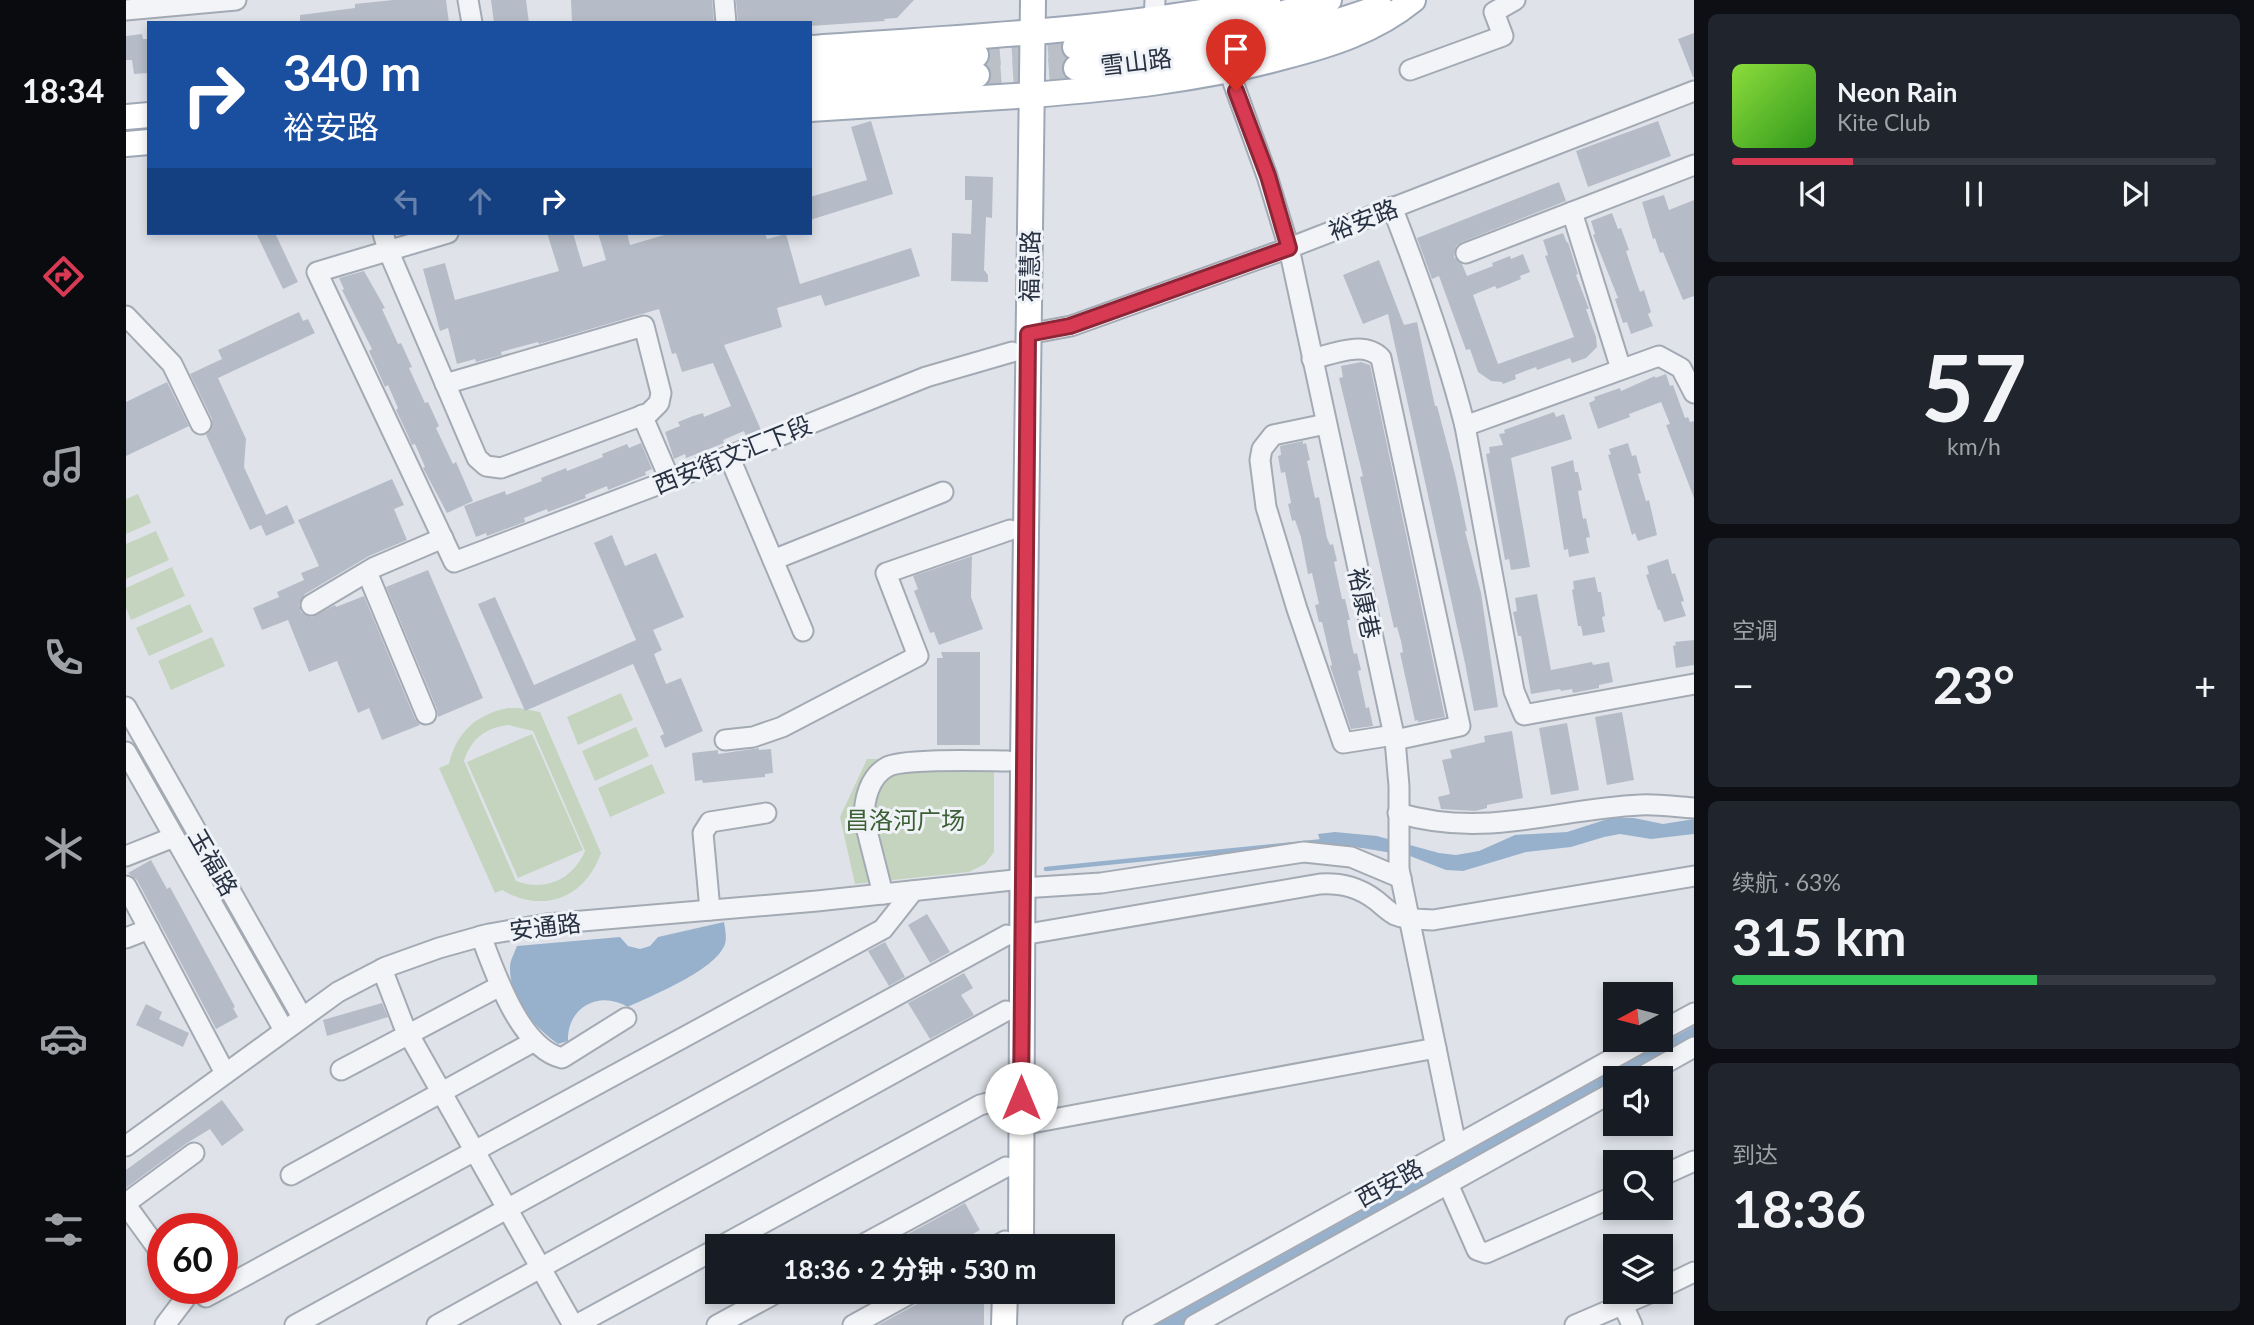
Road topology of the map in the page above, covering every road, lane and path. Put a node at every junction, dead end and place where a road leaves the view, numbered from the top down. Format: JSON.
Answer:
{"nodes":[{"id":1,"x":236,"y":0,"type":"edge"},
{"id":2,"x":468,"y":0,"type":"edge"},
{"id":3,"x":724,"y":0,"type":"edge"},
{"id":4,"x":1017,"y":0,"type":"edge"},
{"id":5,"x":1033,"y":0,"type":"edge"},
{"id":6,"x":1268,"y":0,"type":"edge"},
{"id":7,"x":1329,"y":0,"type":"edge"},
{"id":8,"x":1399,"y":0,"type":"edge"},
{"id":9,"x":1413,"y":0,"type":"edge"},
{"id":10,"x":1515,"y":0,"type":"edge"},
{"id":11,"x":126,"y":10,"type":"edge"},
{"id":12,"x":1155,"y":10,"type":"edge"},
{"id":13,"x":472,"y":21,"type":"edge"},
{"id":14,"x":726,"y":21,"type":"edge"},
{"id":15,"x":1024,"y":34,"type":"junction"},
{"id":16,"x":812,"y":48,"type":"edge"},
{"id":17,"x":812,"y":66,"type":"edge"},
{"id":18,"x":1410,"y":70,"type":"dead end"},
{"id":19,"x":1229,"y":71,"type":"junction"},
{"id":20,"x":812,"y":88,"type":"edge"},
{"id":21,"x":1694,"y":90,"type":"edge"},
{"id":22,"x":1023,"y":95,"type":"junction"},
{"id":23,"x":812,"y":109,"type":"edge"},
{"id":24,"x":147,"y":115,"type":"edge"},
{"id":25,"x":126,"y":117,"type":"edge"},
{"id":26,"x":147,"y":142,"type":"edge"},
{"id":27,"x":126,"y":144,"type":"edge"},
{"id":28,"x":1694,"y":165,"type":"edge"},
{"id":29,"x":1392,"y":207,"type":"junction"},
{"id":30,"x":1572,"y":212,"type":"junction"},
{"id":31,"x":434,"y":235,"type":"edge"},
{"id":32,"x":385,"y":242,"type":"edge"},
{"id":33,"x":1289,"y":248,"type":"junction"},
{"id":34,"x":1466,"y":253,"type":"dead end"},
{"id":35,"x":126,"y":316,"type":"edge"},
{"id":36,"x":1020,"y":343,"type":"junction"},
{"id":37,"x":1312,"y":359,"type":"junction"},
{"id":38,"x":1621,"y":369,"type":"junction"},
{"id":39,"x":445,"y":384,"type":"junction"},
{"id":40,"x":1694,"y":393,"type":"edge"},
{"id":41,"x":642,"y":415,"type":"junction"},
{"id":42,"x":201,"y":424,"type":"dead end"},
{"id":43,"x":1326,"y":424,"type":"junction"},
{"id":44,"x":1465,"y":426,"type":"junction"},
{"id":45,"x":729,"y":456,"type":"junction"},
{"id":46,"x":670,"y":480,"type":"junction"},
{"id":47,"x":943,"y":492,"type":"dead end"},
{"id":48,"x":1010,"y":530,"type":"junction"},
{"id":49,"x":443,"y":538,"type":"junction"},
{"id":50,"x":773,"y":560,"type":"junction"},
{"id":51,"x":367,"y":572,"type":"junction"},
{"id":52,"x":310,"y":605,"type":"dead end"},
{"id":53,"x":803,"y":631,"type":"dead end"},
{"id":54,"x":1694,"y":684,"type":"edge"},
{"id":55,"x":126,"y":707,"type":"edge"},
{"id":56,"x":426,"y":715,"type":"dead end"},
{"id":57,"x":1395,"y":738,"type":"junction"},
{"id":58,"x":725,"y":740,"type":"dead end"},
{"id":59,"x":126,"y":752,"type":"edge"},
{"id":60,"x":1008,"y":761,"type":"junction"},
{"id":61,"x":1694,"y":808,"type":"edge"},
{"id":62,"x":766,"y":813,"type":"dead end"},
{"id":63,"x":1398,"y":820,"type":"junction"},
{"id":64,"x":174,"y":837,"type":"junction"},
{"id":65,"x":126,"y":856,"type":"edge"},
{"id":66,"x":1400,"y":874,"type":"junction"},
{"id":67,"x":1694,"y":876,"type":"edge"},
{"id":68,"x":1017,"y":883,"type":"junction"},
{"id":69,"x":126,"y":886,"type":"edge"},
{"id":70,"x":913,"y":891,"type":"junction"},
{"id":71,"x":883,"y":894,"type":"junction"},
{"id":72,"x":710,"y":910,"type":"junction"},
{"id":73,"x":1409,"y":919,"type":"junction"},
{"id":74,"x":149,"y":929,"type":"junction"},
{"id":75,"x":1015,"y":935,"type":"junction"},
{"id":76,"x":481,"y":936,"type":"junction"},
{"id":77,"x":126,"y":938,"type":"edge"},
{"id":78,"x":382,"y":969,"type":"junction"},
{"id":79,"x":500,"y":986,"type":"junction"},
{"id":80,"x":1006,"y":1011,"type":"junction"},
{"id":81,"x":1694,"y":1013,"type":"edge"},
{"id":82,"x":302,"y":1017,"type":"junction"},
{"id":83,"x":626,"y":1018,"type":"dead end"},
{"id":84,"x":1673,"y":1024,"type":"edge"},
{"id":85,"x":284,"y":1030,"type":"junction"},
{"id":86,"x":408,"y":1034,"type":"junction"},
{"id":87,"x":533,"y":1042,"type":"junction"},
{"id":88,"x":1694,"y":1047,"type":"edge"},
{"id":89,"x":1436,"y":1048,"type":"junction"},
{"id":90,"x":1624,"y":1052,"type":"edge"},
{"id":91,"x":1660,"y":1066,"type":"edge"},
{"id":92,"x":341,"y":1070,"type":"dead end"},
{"id":93,"x":225,"y":1073,"type":"junction"},
{"id":94,"x":441,"y":1093,"type":"junction"},
{"id":95,"x":1006,"y":1098,"type":"junction"},
{"id":96,"x":1603,"y":1098,"type":"edge"},
{"id":97,"x":1021,"y":1125,"type":"junction"},
{"id":98,"x":1456,"y":1145,"type":"junction"},
{"id":99,"x":126,"y":1146,"type":"edge"},
{"id":100,"x":474,"y":1151,"type":"junction"},
{"id":101,"x":194,"y":1153,"type":"dead end"},
{"id":102,"x":1694,"y":1161,"type":"edge"},
{"id":103,"x":1006,"y":1167,"type":"junction"},
{"id":104,"x":1673,"y":1171,"type":"edge"},
{"id":105,"x":292,"y":1175,"type":"dead end"},
{"id":106,"x":1448,"y":1184,"type":"junction"},
{"id":107,"x":1603,"y":1201,"type":"edge"},
{"id":108,"x":126,"y":1204,"type":"edge"},
{"id":109,"x":507,"y":1209,"type":"junction"},
{"id":110,"x":147,"y":1234,"type":"edge"},
{"id":111,"x":743,"y":1234,"type":"edge"},
{"id":112,"x":882,"y":1234,"type":"edge"},
{"id":113,"x":1007,"y":1234,"type":"edge"},
{"id":114,"x":1008,"y":1234,"type":"edge"},
{"id":115,"x":705,"y":1255,"type":"edge"},
{"id":116,"x":541,"y":1268,"type":"junction"},
{"id":117,"x":1694,"y":1272,"type":"edge"},
{"id":118,"x":238,"y":1280,"type":"edge"},
{"id":119,"x":1673,"y":1282,"type":"edge"},
{"id":120,"x":181,"y":1304,"type":"edge"},
{"id":121,"x":756,"y":1304,"type":"edge"},
{"id":122,"x":891,"y":1304,"type":"edge"},
{"id":123,"x":1006,"y":1304,"type":"edge"},
{"id":124,"x":1015,"y":1304,"type":"edge"},
{"id":125,"x":1623,"y":1305,"type":"joint"},
{"id":126,"x":1007,"y":1324,"type":"edge"},
{"id":127,"x":165,"y":1325,"type":"edge"},
{"id":128,"x":295,"y":1325,"type":"edge"},
{"id":129,"x":437,"y":1325,"type":"edge"},
{"id":130,"x":575,"y":1325,"type":"edge"},
{"id":131,"x":717,"y":1325,"type":"edge"},
{"id":132,"x":853,"y":1325,"type":"edge"},
{"id":133,"x":1133,"y":1325,"type":"edge"},
{"id":134,"x":1194,"y":1325,"type":"edge"},
{"id":135,"x":1575,"y":1325,"type":"edge"},
{"id":136,"x":1632,"y":1325,"type":"edge"}],
"edges":[{"from":1,"to":11,"type":"street"},
{"from":2,"to":13,"type":"street"},
{"from":3,"to":14,"type":"street"},
{"from":4,"to":15,"type":"main road","name":"福慧路"},
{"from":5,"to":15,"type":"main road","name":"福慧路"},
{"from":6,"to":12,"type":"main road"},
{"from":7,"to":8,"type":"main road","name":"雪山路"},
{"from":9,"to":19,"type":"main road"},
{"from":10,"to":18,"type":"street"},
{"from":12,"to":15,"type":"main road"},
{"from":15,"to":16,"type":"main road"},
{"from":15,"to":22,"type":"main road","name":"福慧路"},
{"from":17,"to":20,"type":"main road"},
{"from":19,"to":22,"type":"main road"},
{"from":19,"to":33,"type":"street","name":"裕康巷"},
{"from":21,"to":29,"type":"street","name":"裕安路"},
{"from":22,"to":23,"type":"main road"},
{"from":22,"to":36,"type":"main road","name":"福慧路"},
{"from":24,"to":25,"type":"main road"},
{"from":26,"to":27,"type":"main road"},
{"from":28,"to":30,"type":"street"},
{"from":29,"to":33,"type":"street","name":"裕安路"},
{"from":29,"to":44,"type":"street"},
{"from":30,"to":34,"type":"street"},
{"from":30,"to":38,"type":"street"},
{"from":31,"to":32,"type":"street"},
{"from":32,"to":39,"type":"street"},
{"from":32,"to":49,"type":"street"},
{"from":33,"to":36,"type":"street","name":"裕安路"},
{"from":33,"to":37,"type":"street","name":"裕康巷"},
{"from":35,"to":42,"type":"street"},
{"from":36,"to":45,"type":"street","name":"西安街文汇下段"},
{"from":36,"to":48,"type":"main road","name":"福慧路"},
{"from":36,"to":68,"type":"main road","name":"福慧路"},
{"from":37,"to":43,"type":"street","name":"裕康巷"},
{"from":37,"to":57,"type":"street"},
{"from":38,"to":40,"type":"street"},
{"from":38,"to":44,"type":"street"},
{"from":39,"to":41,"type":"street"},
{"from":39,"to":41,"type":"street"},
{"from":41,"to":46,"type":"street"},
{"from":43,"to":57,"type":"street","name":"裕康巷"},
{"from":43,"to":57,"type":"street"},
{"from":44,"to":54,"type":"street"},
{"from":45,"to":46,"type":"street","name":"西安街文汇下段"},
{"from":45,"to":50,"type":"street"},
{"from":46,"to":49,"type":"street","name":"西安街文汇下段"},
{"from":47,"to":50,"type":"street"},
{"from":48,"to":58,"type":"street"},
{"from":48,"to":60,"type":"main road","name":"福慧路"},
{"from":49,"to":51,"type":"street"},
{"from":50,"to":53,"type":"street"},
{"from":51,"to":52,"type":"street"},
{"from":51,"to":56,"type":"street"},
{"from":55,"to":82,"type":"street","name":"玉福路"},
{"from":57,"to":63,"type":"street","name":"裕康巷"},
{"from":59,"to":64,"type":"street","name":"玉福路"},
{"from":60,"to":68,"type":"main road","name":"福慧路"},
{"from":60,"to":71,"type":"street"},
{"from":61,"to":63,"type":"street"},
{"from":62,"to":72,"type":"street"},
{"from":63,"to":66,"type":"street","name":"裕康巷"},
{"from":64,"to":65,"type":"street"},
{"from":64,"to":85,"type":"street","name":"玉福路"},
{"from":66,"to":68,"type":"street","name":"安通路"},
{"from":66,"to":73,"type":"street","name":"裕康巷"},
{"from":67,"to":73,"type":"street"},
{"from":68,"to":70,"type":"street","name":"安通路"},
{"from":68,"to":75,"type":"main road","name":"福慧路"},
{"from":69,"to":74,"type":"street"},
{"from":70,"to":71,"type":"street","name":"安通路"},
{"from":70,"to":100,"type":"street"},
{"from":71,"to":72,"type":"street","name":"安通路"},
{"from":72,"to":76,"type":"street","name":"安通路"},
{"from":73,"to":75,"type":"street"},
{"from":73,"to":89,"type":"street","name":"裕康巷"},
{"from":74,"to":77,"type":"street"},
{"from":74,"to":93,"type":"street"},
{"from":75,"to":80,"type":"main road","name":"福慧路"},
{"from":75,"to":97,"type":"main road","name":"福慧路"},
{"from":75,"to":109,"type":"street"},
{"from":76,"to":78,"type":"street","name":"安通路"},
{"from":76,"to":79,"type":"street"},
{"from":78,"to":82,"type":"street","name":"安通路"},
{"from":78,"to":86,"type":"street"},
{"from":79,"to":86,"type":"street"},
{"from":79,"to":87,"type":"street"},
{"from":80,"to":95,"type":"main road","name":"福慧路"},
{"from":80,"to":116,"type":"street"},
{"from":81,"to":84,"type":"street"},
{"from":82,"to":85,"type":"street","name":"安通路"},
{"from":83,"to":87,"type":"street"},
{"from":85,"to":93,"type":"street","name":"安通路"},
{"from":86,"to":92,"type":"street"},
{"from":86,"to":94,"type":"street"},
{"from":87,"to":94,"type":"street"},
{"from":88,"to":91,"type":"street"},
{"from":89,"to":97,"type":"street"},
{"from":89,"to":98,"type":"street","name":"裕康巷"},
{"from":90,"to":98,"type":"street","name":"西安路"},
{"from":93,"to":99,"type":"street","name":"安通路"},
{"from":94,"to":100,"type":"street"},
{"from":94,"to":105,"type":"street"},
{"from":95,"to":103,"type":"main road","name":"福慧路"},
{"from":95,"to":111,"type":"street"},
{"from":96,"to":106,"type":"street","name":"西安路"},
{"from":97,"to":114,"type":"main road","name":"福慧路"},
{"from":98,"to":133,"type":"street","name":"西安路"},
{"from":100,"to":109,"type":"street"},
{"from":100,"to":118,"type":"street"},
{"from":101,"to":108,"type":"street"},
{"from":102,"to":104,"type":"street"},
{"from":103,"to":112,"type":"street"},
{"from":103,"to":113,"type":"main road","name":"福慧路"},
{"from":106,"to":107,"type":"street"},
{"from":106,"to":134,"type":"street","name":"西安路"},
{"from":108,"to":110,"type":"street"},
{"from":109,"to":116,"type":"street"},
{"from":109,"to":128,"type":"street"},
{"from":115,"to":130,"type":"street"},
{"from":116,"to":129,"type":"street"},
{"from":116,"to":130,"type":"street"},
{"from":117,"to":119,"type":"street"},
{"from":120,"to":127,"type":"street"},
{"from":121,"to":131,"type":"street"},
{"from":122,"to":132,"type":"street"},
{"from":123,"to":126,"type":"main road"},
{"from":124,"to":126,"type":"main road"},
{"from":125,"to":135,"type":"street"},
{"from":125,"to":136,"type":"street"}]}
